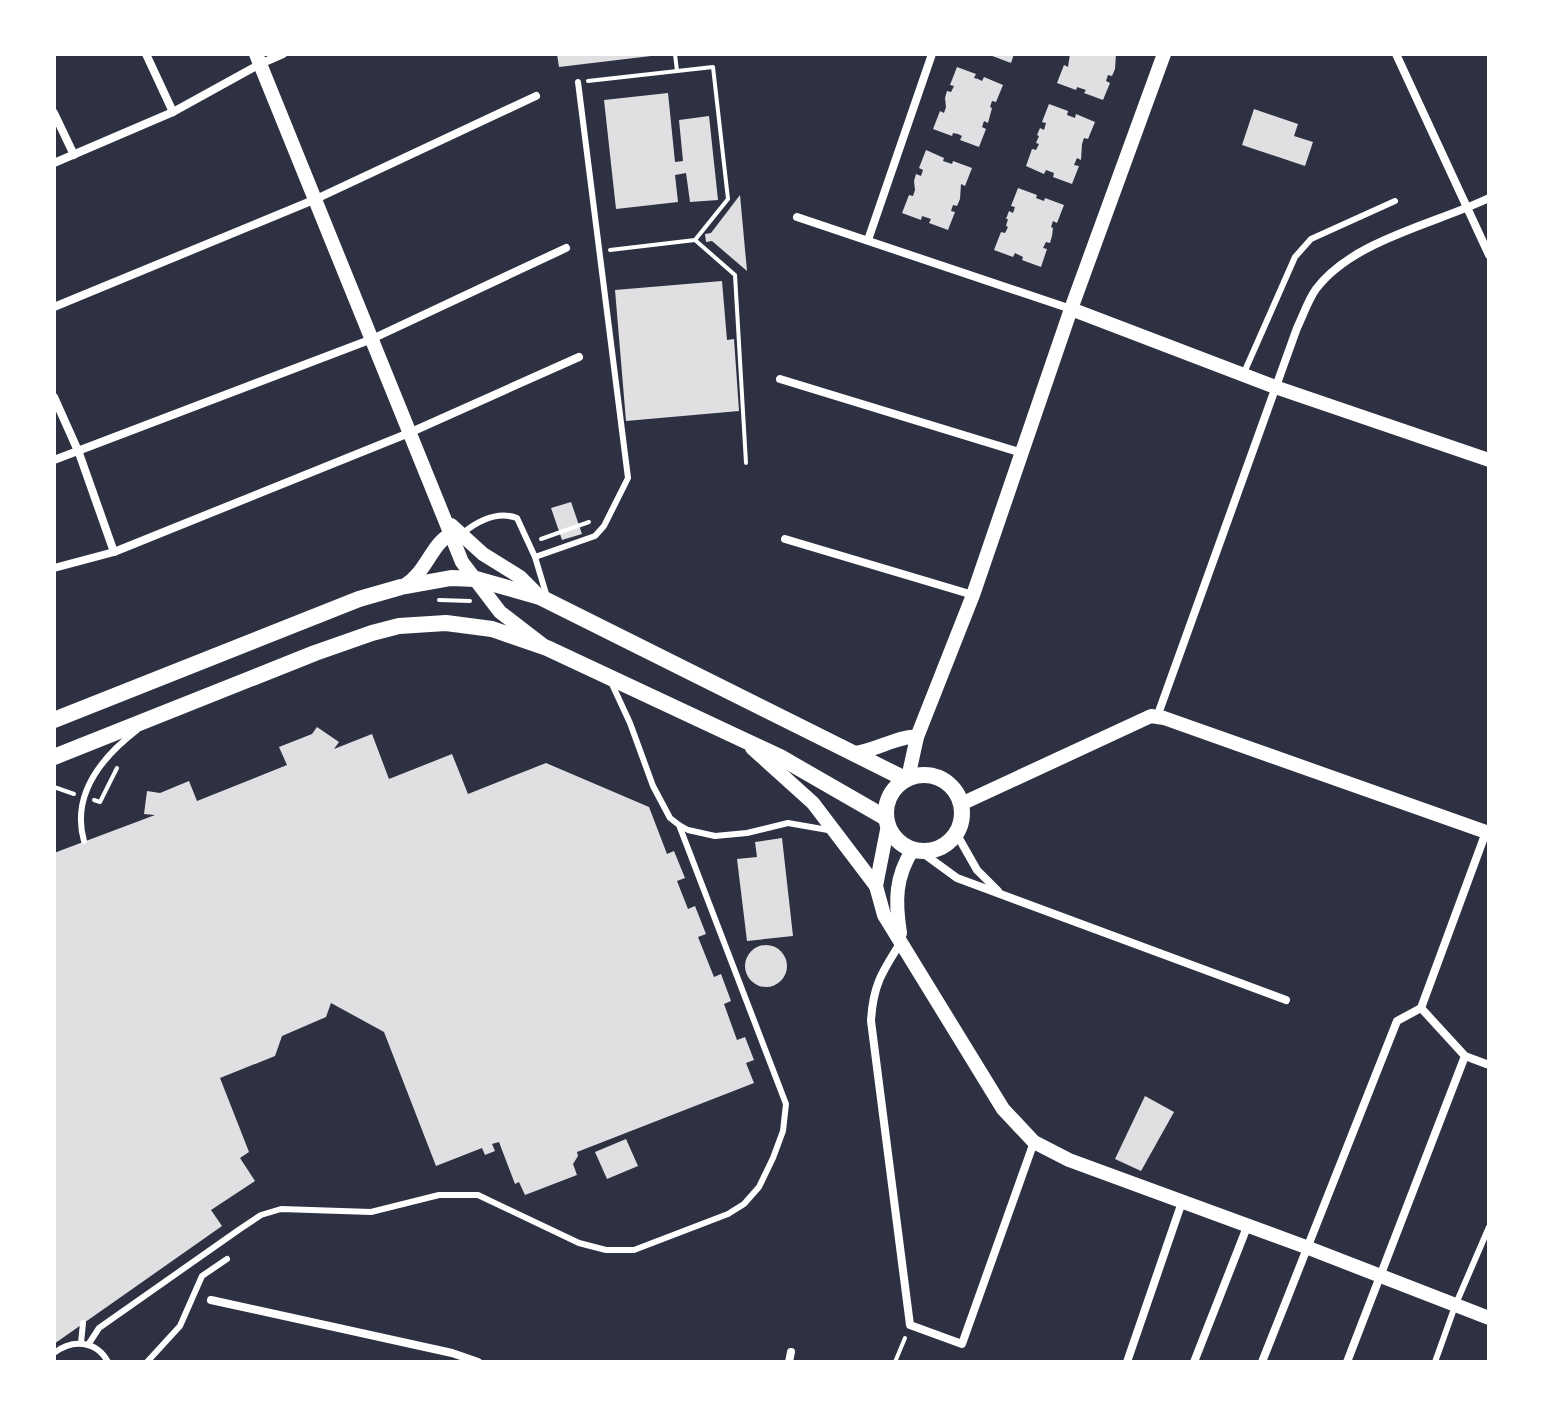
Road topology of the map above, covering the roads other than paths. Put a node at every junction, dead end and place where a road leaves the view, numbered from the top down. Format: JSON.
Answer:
{"nodes":[{"id":1,"x":146,"y":54,"type":"edge"},
{"id":2,"x":283,"y":54,"type":"edge"},
{"id":3,"x":932,"y":54,"type":"edge"},
{"id":4,"x":1164,"y":54,"type":"edge"},
{"id":5,"x":1396,"y":54,"type":"edge"},
{"id":6,"x":258,"y":59,"type":"edge"},
{"id":7,"x":578,"y":82,"type":"road end"},
{"id":8,"x":536,"y":96,"type":"dead end"},
{"id":9,"x":173,"y":112,"type":"junction"},
{"id":10,"x":54,"y":113,"type":"edge"},
{"id":11,"x":74,"y":155,"type":"junction"},
{"id":12,"x":54,"y":163,"type":"edge"},
{"id":13,"x":1489,"y":198,"type":"edge"},
{"id":14,"x":316,"y":199,"type":"junction"},
{"id":15,"x":1395,"y":201,"type":"dead end"},
{"id":16,"x":1468,"y":208,"type":"junction"},
{"id":17,"x":797,"y":217,"type":"dead end"},
{"id":18,"x":868,"y":240,"type":"junction"},
{"id":19,"x":566,"y":248,"type":"dead end"},
{"id":20,"x":1489,"y":255,"type":"edge"},
{"id":21,"x":54,"y":307,"type":"edge"},
{"id":22,"x":1071,"y":309,"type":"junction"},
{"id":23,"x":372,"y":339,"type":"junction"},
{"id":24,"x":579,"y":357,"type":"dead end"},
{"id":25,"x":1243,"y":375,"type":"junction"},
{"id":26,"x":780,"y":379,"type":"dead end"},
{"id":27,"x":1278,"y":388,"type":"junction"},
{"id":28,"x":54,"y":397,"type":"edge"},
{"id":29,"x":409,"y":433,"type":"junction"},
{"id":30,"x":79,"y":453,"type":"junction"},
{"id":31,"x":1022,"y":453,"type":"junction"},
{"id":32,"x":54,"y":460,"type":"edge"},
{"id":33,"x":1489,"y":460,"type":"edge"},
{"id":34,"x":456,"y":535,"type":"junction"},
{"id":35,"x":785,"y":539,"type":"dead end"},
{"id":36,"x":114,"y":552,"type":"junction"},
{"id":37,"x":535,"y":557,"type":"junction"},
{"id":38,"x":54,"y":568,"type":"edge"},
{"id":39,"x":476,"y":579,"type":"junction"},
{"id":40,"x":401,"y":587,"type":"junction"},
{"id":41,"x":973,"y":595,"type":"junction"},
{"id":42,"x":544,"y":599,"type":"junction"},
{"id":43,"x":547,"y":648,"type":"junction"},
{"id":44,"x":610,"y":679,"type":"junction"},
{"id":45,"x":177,"y":707,"type":"junction"},
{"id":46,"x":1157,"y":717,"type":"junction"},
{"id":47,"x":54,"y":720,"type":"edge"},
{"id":48,"x":917,"y":737,"type":"junction"},
{"id":49,"x":746,"y":742,"type":"junction"},
{"id":50,"x":856,"y":753,"type":"junction"},
{"id":51,"x":54,"y":757,"type":"edge"},
{"id":52,"x":906,"y":779,"type":"junction"},
{"id":53,"x":961,"y":804,"type":"junction"},
{"id":54,"x":887,"y":821,"type":"junction"},
{"id":55,"x":679,"y":825,"type":"junction"},
{"id":56,"x":835,"y":831,"type":"junction"},
{"id":57,"x":1487,"y":832,"type":"edge"},
{"id":58,"x":956,"y":833,"type":"junction"},
{"id":59,"x":84,"y":841,"type":"dead end"},
{"id":60,"x":916,"y":850,"type":"junction"},
{"id":61,"x":876,"y":886,"type":"junction"},
{"id":62,"x":998,"y":892,"type":"junction"},
{"id":63,"x":901,"y":942,"type":"junction"},
{"id":64,"x":1286,"y":1000,"type":"dead end"},
{"id":65,"x":1421,"y":1008,"type":"junction"},
{"id":66,"x":1465,"y":1056,"type":"junction"},
{"id":67,"x":1489,"y":1065,"type":"edge"},
{"id":68,"x":1034,"y":1142,"type":"junction"},
{"id":69,"x":1182,"y":1202,"type":"junction"},
{"id":70,"x":1247,"y":1227,"type":"junction"},
{"id":71,"x":1489,"y":1227,"type":"edge"},
{"id":72,"x":1306,"y":1247,"type":"junction"},
{"id":73,"x":227,"y":1259,"type":"dead end"},
{"id":74,"x":1379,"y":1276,"type":"junction"},
{"id":75,"x":211,"y":1300,"type":"dead end"},
{"id":76,"x":1455,"y":1306,"type":"junction"},
{"id":77,"x":1489,"y":1318,"type":"edge"},
{"id":78,"x":83,"y":1323,"type":"dead end"},
{"id":79,"x":84,"y":1344,"type":"junction"},
{"id":80,"x":791,"y":1352,"type":"dead end"},
{"id":81,"x":54,"y":1353,"type":"edge"},
{"id":82,"x":108,"y":1362,"type":"edge"},
{"id":83,"x":147,"y":1362,"type":"edge"},
{"id":84,"x":478,"y":1362,"type":"edge"},
{"id":85,"x":789,"y":1362,"type":"edge"},
{"id":86,"x":1127,"y":1362,"type":"edge"},
{"id":87,"x":1194,"y":1362,"type":"edge"},
{"id":88,"x":1262,"y":1362,"type":"edge"},
{"id":89,"x":1347,"y":1362,"type":"edge"},
{"id":90,"x":1435,"y":1362,"type":"edge"}],
"edges":[{"from":1,"to":9,"type":"street"},
{"from":2,"to":6,"type":"street"},
{"from":3,"to":18,"type":"street"},
{"from":4,"to":22,"type":"street"},
{"from":5,"to":16,"type":"street"},
{"from":6,"to":9,"type":"street"},
{"from":6,"to":14,"type":"street"},
{"from":7,"to":37,"type":"lane"},
{"from":8,"to":14,"type":"street"},
{"from":9,"to":11,"type":"street"},
{"from":10,"to":11,"type":"street"},
{"from":11,"to":12,"type":"street"},
{"from":13,"to":16,"type":"street"},
{"from":14,"to":21,"type":"street"},
{"from":14,"to":23,"type":"street"},
{"from":15,"to":25,"type":"lane"},
{"from":16,"to":20,"type":"street"},
{"from":16,"to":27,"type":"street"},
{"from":17,"to":18,"type":"street"},
{"from":18,"to":22,"type":"street"},
{"from":19,"to":23,"type":"street"},
{"from":22,"to":25,"type":"street"},
{"from":22,"to":31,"type":"street"},
{"from":23,"to":29,"type":"street"},
{"from":23,"to":30,"type":"street"},
{"from":24,"to":29,"type":"street"},
{"from":25,"to":27,"type":"street"},
{"from":26,"to":31,"type":"street"},
{"from":27,"to":33,"type":"street"},
{"from":27,"to":46,"type":"street"},
{"from":28,"to":30,"type":"street"},
{"from":29,"to":34,"type":"street"},
{"from":29,"to":36,"type":"street"},
{"from":30,"to":32,"type":"street"},
{"from":30,"to":36,"type":"street"},
{"from":31,"to":41,"type":"street"},
{"from":34,"to":37,"type":"lane"},
{"from":34,"to":39,"type":"street"},
{"from":34,"to":40,"type":"street"},
{"from":34,"to":42,"type":"street"},
{"from":35,"to":41,"type":"street"},
{"from":36,"to":38,"type":"street"},
{"from":37,"to":42,"type":"lane"},
{"from":39,"to":40,"type":"main road"},
{"from":39,"to":42,"type":"main road"},
{"from":39,"to":43,"type":"street"},
{"from":40,"to":47,"type":"main road"},
{"from":41,"to":48,"type":"street"},
{"from":42,"to":50,"type":"main road"},
{"from":43,"to":44,"type":"main road"},
{"from":43,"to":45,"type":"main road"},
{"from":44,"to":49,"type":"main road"},
{"from":44,"to":55,"type":"lane"},
{"from":45,"to":51,"type":"main road"},
{"from":45,"to":59,"type":"lane"},
{"from":46,"to":53,"type":"street"},
{"from":46,"to":57,"type":"street"},
{"from":48,"to":50,"type":"street"},
{"from":48,"to":52,"type":"street"},
{"from":49,"to":54,"type":"main road"},
{"from":49,"to":56,"type":"street"},
{"from":50,"to":52,"type":"main road"},
{"from":52,"to":53,"type":"main road"},
{"from":52,"to":54,"type":"main road"},
{"from":53,"to":58,"type":"main road"},
{"from":54,"to":60,"type":"main road"},
{"from":54,"to":61,"type":"street"},
{"from":55,"to":56,"type":"lane"},
{"from":55,"to":79,"type":"lane"},
{"from":56,"to":61,"type":"street"},
{"from":57,"to":65,"type":"street"},
{"from":58,"to":60,"type":"main road"},
{"from":58,"to":62,"type":"street"},
{"from":60,"to":62,"type":"street"},
{"from":60,"to":63,"type":"street"},
{"from":61,"to":63,"type":"street"},
{"from":62,"to":64,"type":"street"},
{"from":63,"to":68,"type":"street"},
{"from":63,"to":68,"type":"street"},
{"from":65,"to":66,"type":"street"},
{"from":65,"to":72,"type":"street"},
{"from":66,"to":67,"type":"street"},
{"from":66,"to":74,"type":"street"},
{"from":68,"to":69,"type":"street"},
{"from":69,"to":70,"type":"street"},
{"from":69,"to":86,"type":"street"},
{"from":70,"to":72,"type":"street"},
{"from":70,"to":87,"type":"street"},
{"from":71,"to":76,"type":"lane"},
{"from":72,"to":74,"type":"street"},
{"from":72,"to":88,"type":"street"},
{"from":73,"to":83,"type":"lane"},
{"from":74,"to":76,"type":"street"},
{"from":74,"to":89,"type":"street"},
{"from":75,"to":84,"type":"street"},
{"from":76,"to":77,"type":"street"},
{"from":76,"to":90,"type":"lane"},
{"from":78,"to":79,"type":"lane"},
{"from":79,"to":81,"type":"lane"},
{"from":79,"to":82,"type":"lane"},
{"from":80,"to":85,"type":"street"}]}
